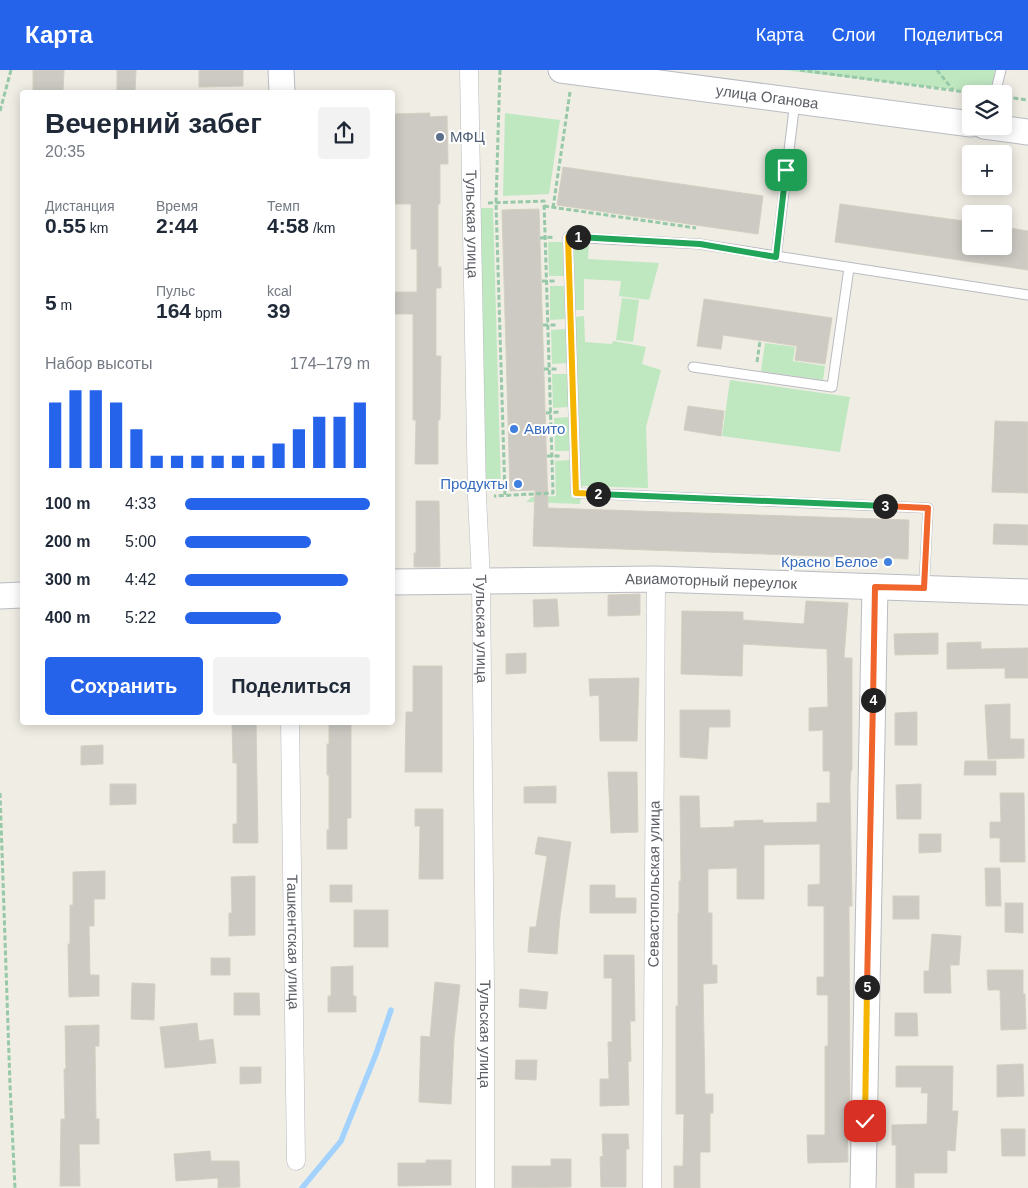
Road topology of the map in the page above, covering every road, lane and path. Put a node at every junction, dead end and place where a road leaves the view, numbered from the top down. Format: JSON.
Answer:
{"nodes":[{"id":1,"x":11,"y":70,"type":"edge"},
{"id":2,"x":281,"y":70,"type":"edge"},
{"id":3,"x":469,"y":70,"type":"edge"},
{"id":4,"x":500,"y":70,"type":"edge"},
{"id":5,"x":800,"y":70,"type":"edge"},
{"id":6,"x":937,"y":70,"type":"edge"},
{"id":7,"x":1001,"y":70,"type":"edge"},
{"id":8,"x":567,"y":71,"type":"edge"},
{"id":9,"x":612,"y":73,"type":"edge"},
{"id":10,"x":997,"y":85,"type":"edge"},
{"id":11,"x":282,"y":90,"type":"edge"},
{"id":12,"x":953,"y":91,"type":"junction"},
{"id":13,"x":962,"y":92,"type":"edge"},
{"id":14,"x":1012,"y":97,"type":"edge"},
{"id":15,"x":1028,"y":100,"type":"edge"},
{"id":16,"x":795,"y":101,"type":"junction"},
{"id":17,"x":0,"y":111,"type":"edge"},
{"id":18,"x":962,"y":123,"type":"edge"},
{"id":19,"x":1012,"y":130,"type":"edge"},
{"id":20,"x":1028,"y":132,"type":"edge"},
{"id":21,"x":496,"y":203,"type":"junction"},
{"id":22,"x":544,"y":206,"type":"junction"},
{"id":23,"x":554,"y":208,"type":"junction"},
{"id":24,"x":700,"y":229,"type":"dead end"},
{"id":25,"x":776,"y":257,"type":"junction"},
{"id":26,"x":849,"y":268,"type":"junction"},
{"id":27,"x":1028,"y":295,"type":"edge"},
{"id":28,"x":760,"y":340,"type":"dead end"},
{"id":29,"x":693,"y":367,"type":"dead end"},
{"id":30,"x":755,"y":376,"type":"junction"},
{"id":31,"x":505,"y":495,"type":"junction"},
{"id":32,"x":477,"y":496,"type":"junction"},
{"id":33,"x":656,"y":579,"type":"junction"},
{"id":34,"x":481,"y":580,"type":"junction"},
{"id":35,"x":395,"y":582,"type":"edge"},
{"id":36,"x":875,"y":587,"type":"junction"},
{"id":37,"x":924,"y":588,"type":"junction"},
{"id":38,"x":1028,"y":592,"type":"edge"},
{"id":39,"x":20,"y":595,"type":"edge"},
{"id":40,"x":0,"y":596,"type":"edge"},
{"id":41,"x":290,"y":725,"type":"edge"},
{"id":42,"x":0,"y":793,"type":"edge"},
{"id":43,"x":296,"y":1161,"type":"dead end"},
{"id":44,"x":15,"y":1188,"type":"edge"},
{"id":45,"x":485,"y":1188,"type":"edge"},
{"id":46,"x":652,"y":1188,"type":"edge"},
{"id":47,"x":864,"y":1188,"type":"edge"}],
"edges":[{"from":1,"to":17,"type":"path"},
{"from":2,"to":11,"type":"street"},
{"from":3,"to":32,"type":"street","name":"Тульская улица"},
{"from":4,"to":21,"type":"path"},
{"from":5,"to":12,"type":"path"},
{"from":6,"to":12,"type":"path"},
{"from":7,"to":10,"type":"lane"},
{"from":8,"to":9,"type":"street","name":"улица Оганова"},
{"from":8,"to":23,"type":"path"},
{"from":9,"to":16,"type":"street","name":"улица Оганова"},
{"from":12,"to":13,"type":"path"},
{"from":14,"to":15,"type":"path"},
{"from":16,"to":18,"type":"street","name":"улица Оганова"},
{"from":16,"to":25,"type":"lane"},
{"from":19,"to":20,"type":"street"},
{"from":21,"to":22,"type":"path"},
{"from":21,"to":31,"type":"path"},
{"from":22,"to":23,"type":"path"},
{"from":22,"to":31,"type":"path"},
{"from":23,"to":24,"type":"path"},
{"from":25,"to":26,"type":"lane"},
{"from":25,"to":37,"type":"lane"},
{"from":26,"to":27,"type":"lane"},
{"from":26,"to":30,"type":"lane"},
{"from":28,"to":30,"type":"path"},
{"from":29,"to":30,"type":"lane"},
{"from":31,"to":32,"type":"path"},
{"from":32,"to":34,"type":"street","name":"Тульская улица"},
{"from":33,"to":34,"type":"street","name":"Авиамоторный переулок"},
{"from":33,"to":36,"type":"street","name":"Авиамоторный переулок"},
{"from":33,"to":46,"type":"street","name":"Севастопольская улица"},
{"from":34,"to":35,"type":"street","name":"Авиамоторный переулок"},
{"from":34,"to":45,"type":"street","name":"Тульская улица"},
{"from":36,"to":37,"type":"street","name":"Авиамоторный переулок"},
{"from":36,"to":47,"type":"street"},
{"from":37,"to":38,"type":"street","name":"Авиамоторный переулок"},
{"from":39,"to":40,"type":"street"},
{"from":41,"to":43,"type":"street","name":"Ташкентская улица"},
{"from":42,"to":44,"type":"path"}]}
